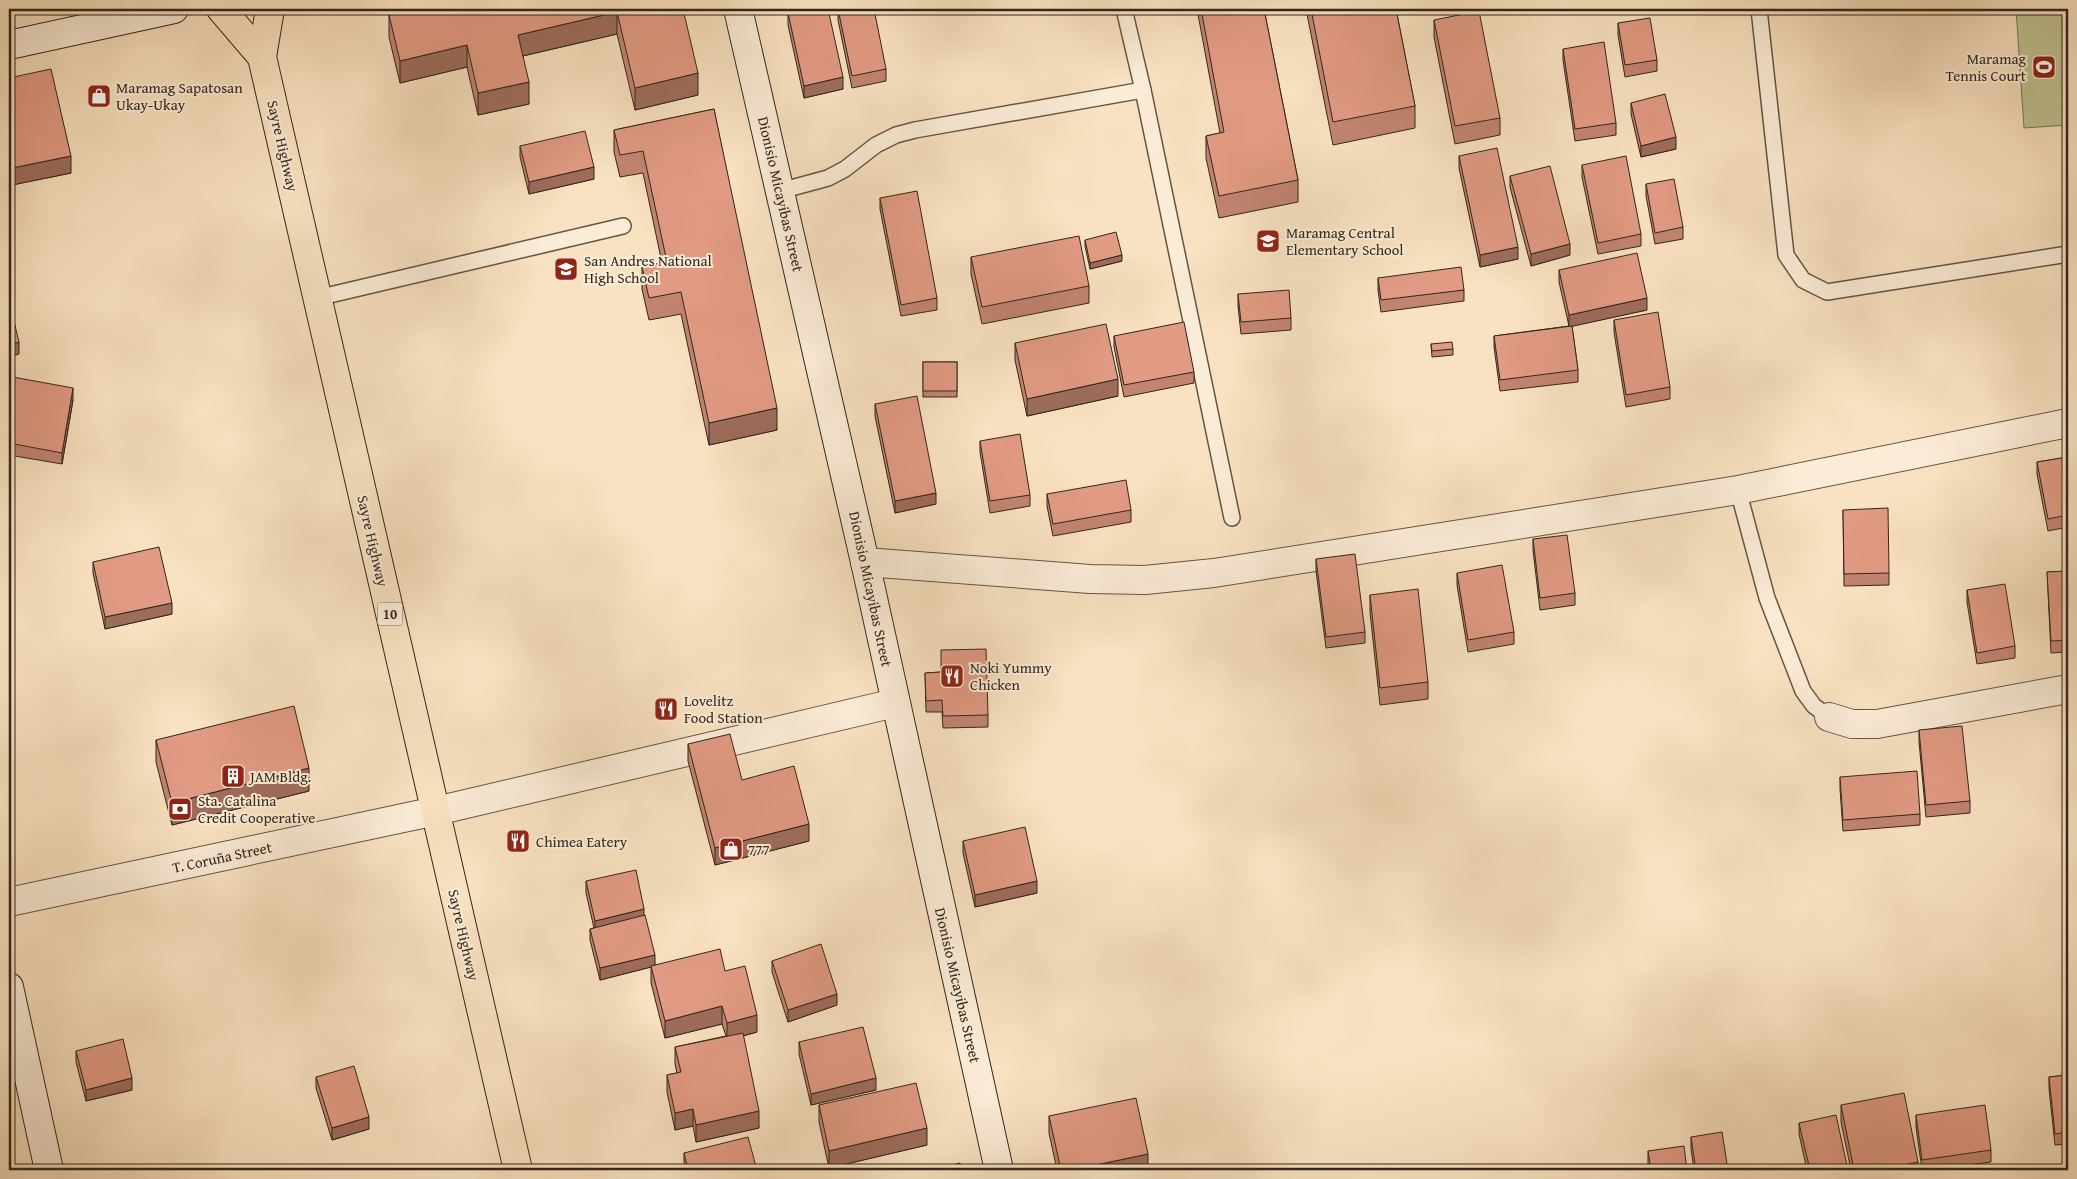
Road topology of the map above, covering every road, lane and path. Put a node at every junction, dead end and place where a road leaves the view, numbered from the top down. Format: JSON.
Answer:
{"nodes":[{"id":1,"x":174,"y":9,"type":"edge"},
{"id":2,"x":222,"y":9,"type":"edge"},
{"id":3,"x":270,"y":9,"type":"edge"},
{"id":4,"x":738,"y":9,"type":"edge"},
{"id":5,"x":1124,"y":9,"type":"edge"},
{"id":6,"x":1759,"y":9,"type":"edge"},
{"id":7,"x":9,"y":45,"type":"edge"},
{"id":8,"x":262,"y":57,"type":"junction"},
{"id":9,"x":1143,"y":90,"type":"junction"},
{"id":10,"x":780,"y":190,"type":"junction"},
{"id":11,"x":623,"y":226,"type":"dead end"},
{"id":12,"x":2068,"y":254,"type":"edge"},
{"id":13,"x":318,"y":298,"type":"junction"},
{"id":14,"x":2068,"y":423,"type":"edge"},
{"id":15,"x":1738,"y":490,"type":"junction"},
{"id":16,"x":1232,"y":518,"type":"dead end"},
{"id":17,"x":866,"y":562,"type":"junction"},
{"id":18,"x":2068,"y":689,"type":"edge"},
{"id":19,"x":895,"y":703,"type":"junction"},
{"id":20,"x":1829,"y":718,"type":"joint"},
{"id":21,"x":436,"y":812,"type":"junction"},
{"id":22,"x":9,"y":902,"type":"edge"},
{"id":23,"x":9,"y":987,"type":"edge"},
{"id":24,"x":49,"y":1170,"type":"edge"},
{"id":25,"x":518,"y":1170,"type":"edge"},
{"id":26,"x":999,"y":1170,"type":"edge"}],
"edges":[{"from":1,"to":7,"type":"street"},
{"from":2,"to":8,"type":"highway","name":"Sayre Highway","number":"10"},
{"from":3,"to":8,"type":"highway","name":"Sayre Highway","number":"10"},
{"from":4,"to":10,"type":"street","name":"Dionisio Micayibas Street"},
{"from":5,"to":9,"type":"lane"},
{"from":6,"to":12,"type":"lane"},
{"from":8,"to":13,"type":"highway","name":"Sayre Highway","number":"10"},
{"from":9,"to":10,"type":"lane"},
{"from":9,"to":16,"type":"lane"},
{"from":10,"to":17,"type":"street","name":"Dionisio Micayibas Street"},
{"from":11,"to":13,"type":"lane"},
{"from":13,"to":21,"type":"highway","name":"Sayre Highway","number":"10"},
{"from":14,"to":15,"type":"street"},
{"from":15,"to":17,"type":"street"},
{"from":15,"to":20,"type":"lane"},
{"from":17,"to":19,"type":"street","name":"Dionisio Micayibas Street"},
{"from":18,"to":20,"type":"street"},
{"from":19,"to":21,"type":"street","name":"T. Coruña Street"},
{"from":19,"to":26,"type":"street","name":"Dionisio Micayibas Street"},
{"from":21,"to":22,"type":"street","name":"T. Coruña Street"},
{"from":21,"to":25,"type":"highway","name":"Sayre Highway","number":"10"},
{"from":23,"to":24,"type":"street"}]}
